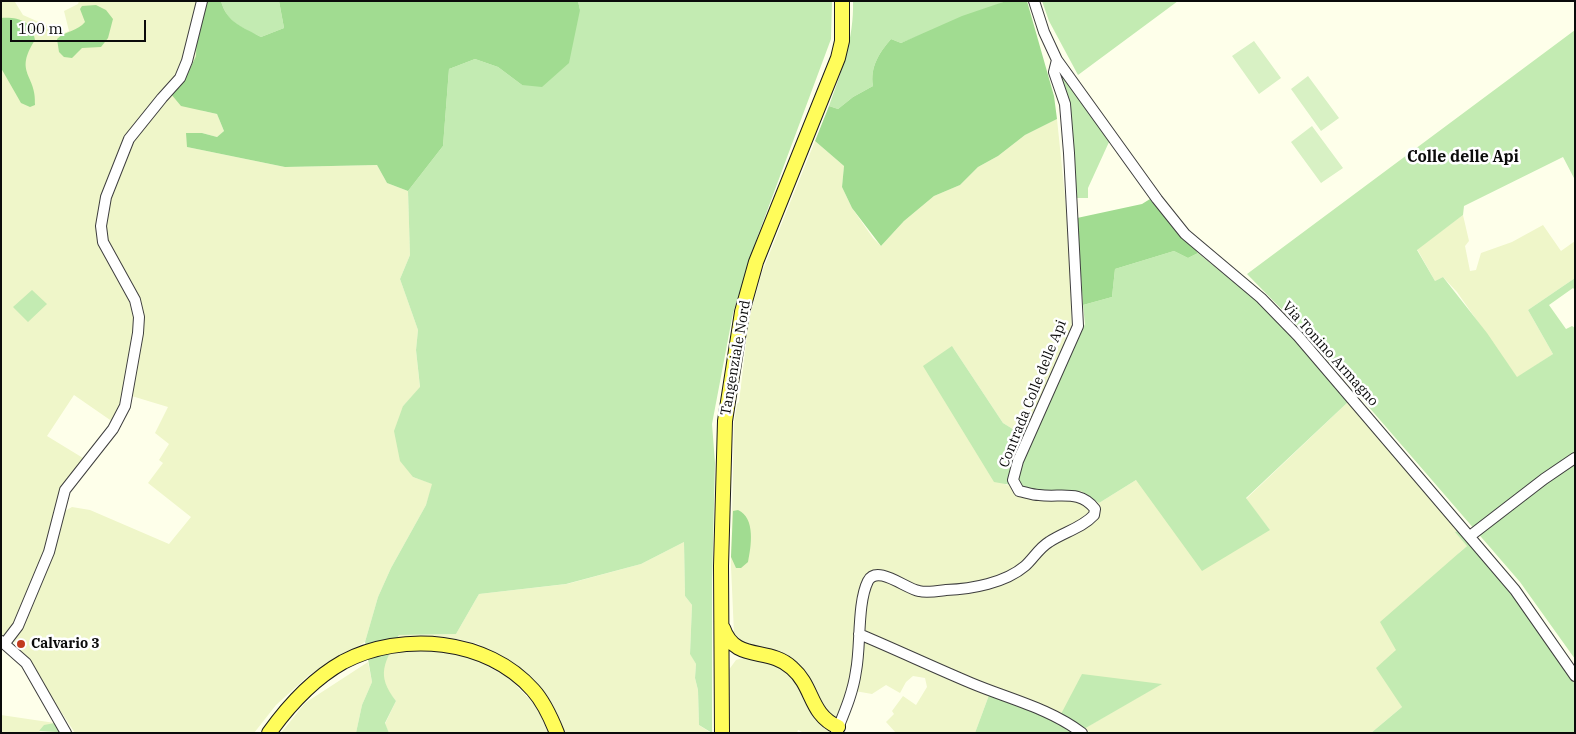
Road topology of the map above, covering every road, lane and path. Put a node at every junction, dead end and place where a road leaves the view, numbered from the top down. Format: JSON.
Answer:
{"nodes":[{"id":1,"x":202,"y":1,"type":"edge"},
{"id":2,"x":842,"y":1,"type":"edge"},
{"id":3,"x":1034,"y":1,"type":"edge"},
{"id":4,"x":1057,"y":60,"type":"junction"},
{"id":5,"x":1575,"y":458,"type":"edge"},
{"id":6,"x":1470,"y":536,"type":"junction"},
{"id":7,"x":723,"y":627,"type":"junction"},
{"id":8,"x":859,"y":634,"type":"junction"},
{"id":9,"x":3,"y":642,"type":"edge"},
{"id":10,"x":747,"y":652,"type":"junction"},
{"id":11,"x":1575,"y":676,"type":"edge"},
{"id":12,"x":722,"y":678,"type":"junction"},
{"id":13,"x":837,"y":730,"type":"edge"},
{"id":14,"x":66,"y":733,"type":"edge"},
{"id":15,"x":270,"y":733,"type":"edge"},
{"id":16,"x":557,"y":733,"type":"edge"},
{"id":17,"x":722,"y":733,"type":"edge"},
{"id":18,"x":1082,"y":733,"type":"edge"}],
"edges":[{"from":1,"to":9,"type":"street"},
{"from":2,"to":7,"type":"main road","name":"Tangenziale Nord"},
{"from":3,"to":4,"type":"street"},
{"from":4,"to":6,"type":"street","name":"Via Tonino Armagno"},
{"from":4,"to":8,"type":"street","name":"Contrada Colle delle Api"},
{"from":5,"to":6,"type":"street"},
{"from":6,"to":11,"type":"street","name":"Via Tonino Armagno"},
{"from":7,"to":10,"type":"main road"},
{"from":7,"to":12,"type":"main road","name":"Tangenziale Nord"},
{"from":8,"to":13,"type":"street","name":"Contrada Colle delle Api"},
{"from":8,"to":18,"type":"street"},
{"from":9,"to":14,"type":"street"},
{"from":10,"to":12,"type":"main road"},
{"from":10,"to":13,"type":"main road"},
{"from":12,"to":17,"type":"main road","name":"Tangenziale Nord"},
{"from":15,"to":16,"type":"main road"}]}
